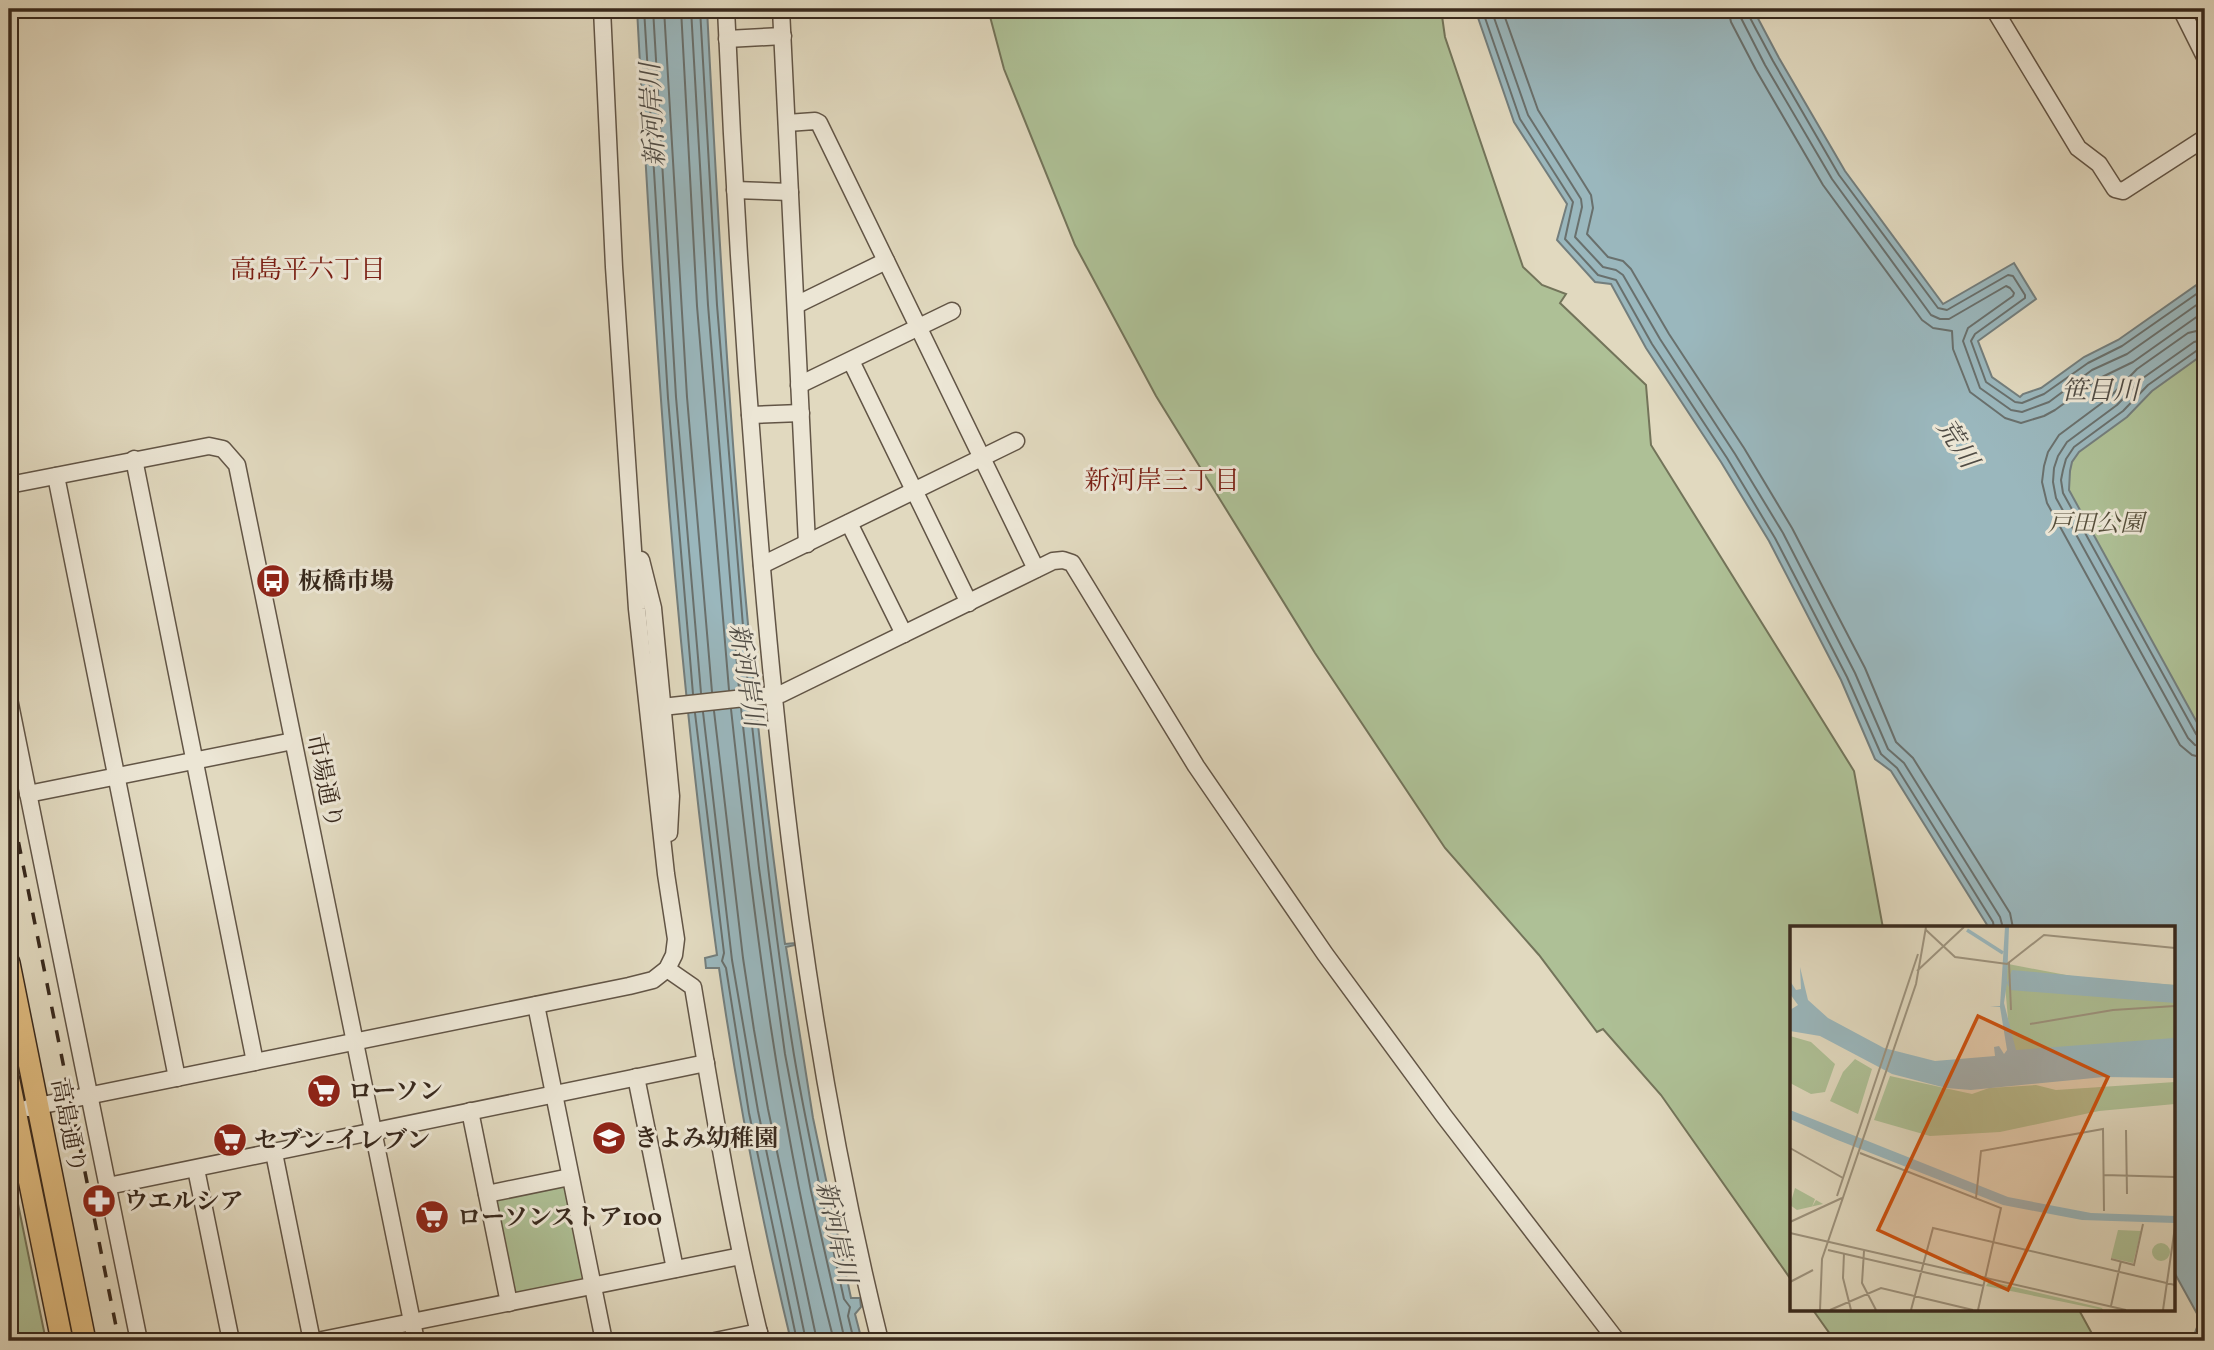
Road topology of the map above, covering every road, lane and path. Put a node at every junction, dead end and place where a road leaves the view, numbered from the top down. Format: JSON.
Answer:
{"nodes":[{"id":1,"x":602,"y":9,"type":"edge"},
{"id":2,"x":726,"y":9,"type":"edge"},
{"id":3,"x":781,"y":9,"type":"edge"},
{"id":4,"x":1994,"y":9,"type":"edge"},
{"id":5,"x":2181,"y":9,"type":"edge"},
{"id":6,"x":783,"y":36,"type":"junction"},
{"id":7,"x":727,"y":39,"type":"junction"},
{"id":8,"x":2205,"y":57,"type":"edge"},
{"id":9,"x":787,"y":123,"type":"junction"},
{"id":10,"x":2205,"y":138,"type":"edge"},
{"id":11,"x":735,"y":190,"type":"junction"},
{"id":12,"x":790,"y":192,"type":"junction"},
{"id":13,"x":886,"y":261,"type":"junction"},
{"id":14,"x":796,"y":305,"type":"junction"},
{"id":15,"x":952,"y":311,"type":"dead end"},
{"id":16,"x":919,"y":328,"type":"junction"},
{"id":17,"x":851,"y":361,"type":"junction"},
{"id":18,"x":799,"y":385,"type":"junction"},
{"id":19,"x":801,"y":413,"type":"junction"},
{"id":20,"x":750,"y":415,"type":"junction"},
{"id":21,"x":1016,"y":442,"type":"dead end"},
{"id":22,"x":982,"y":458,"type":"junction"},
{"id":23,"x":134,"y":460,"type":"junction"},
{"id":24,"x":56,"y":476,"type":"junction"},
{"id":25,"x":9,"y":485,"type":"edge"},
{"id":26,"x":914,"y":491,"type":"junction"},
{"id":27,"x":631,"y":517,"type":"junction"},
{"id":28,"x":849,"y":523,"type":"junction"},
{"id":29,"x":807,"y":544,"type":"junction"},
{"id":30,"x":762,"y":565,"type":"junction"},
{"id":31,"x":1036,"y":569,"type":"junction"},
{"id":32,"x":968,"y":603,"type":"junction"},
{"id":33,"x":904,"y":634,"type":"junction"},
{"id":34,"x":772,"y":696,"type":"junction"},
{"id":35,"x":9,"y":699,"type":"edge"},
{"id":36,"x":665,"y":707,"type":"junction"},
{"id":37,"x":293,"y":741,"type":"junction"},
{"id":38,"x":194,"y":760,"type":"junction"},
{"id":39,"x":116,"y":776,"type":"junction"},
{"id":40,"x":28,"y":794,"type":"junction"},
{"id":41,"x":666,"y":873,"type":"junction"},
{"id":42,"x":9,"y":963,"type":"edge"},
{"id":43,"x":667,"y":969,"type":"junction"},
{"id":44,"x":536,"y":1005,"type":"junction"},
{"id":45,"x":355,"y":1042,"type":"junction"},
{"id":46,"x":255,"y":1062,"type":"junction"},
{"id":47,"x":706,"y":1063,"type":"junction"},
{"id":48,"x":636,"y":1077,"type":"junction"},
{"id":49,"x":177,"y":1078,"type":"junction"},
{"id":50,"x":9,"y":1082,"type":"edge"},
{"id":51,"x":553,"y":1094,"type":"junction"},
{"id":52,"x":89,"y":1096,"type":"junction"},
{"id":53,"x":38,"y":1106,"type":"junction"},
{"id":54,"x":470,"y":1111,"type":"junction"},
{"id":55,"x":12,"y":1112,"type":"edge"},
{"id":56,"x":373,"y":1132,"type":"junction"},
{"id":57,"x":274,"y":1153,"type":"junction"},
{"id":58,"x":196,"y":1169,"type":"junction"},
{"id":59,"x":570,"y":1177,"type":"junction"},
{"id":60,"x":108,"y":1186,"type":"junction"},
{"id":61,"x":487,"y":1194,"type":"junction"},
{"id":62,"x":741,"y":1255,"type":"junction"},
{"id":63,"x":675,"y":1269,"type":"junction"},
{"id":64,"x":592,"y":1286,"type":"junction"},
{"id":65,"x":509,"y":1303,"type":"junction"},
{"id":66,"x":412,"y":1322,"type":"junction"},
{"id":67,"x":760,"y":1337,"type":"edge"},
{"id":68,"x":62,"y":1341,"type":"edge"},
{"id":69,"x":85,"y":1341,"type":"edge"},
{"id":70,"x":139,"y":1341,"type":"edge"},
{"id":71,"x":231,"y":1341,"type":"edge"},
{"id":72,"x":315,"y":1341,"type":"edge"},
{"id":73,"x":416,"y":1341,"type":"edge"},
{"id":74,"x":604,"y":1341,"type":"edge"},
{"id":75,"x":715,"y":1341,"type":"edge"},
{"id":76,"x":880,"y":1341,"type":"edge"},
{"id":77,"x":1617,"y":1341,"type":"edge"}],
"edges":[{"from":1,"to":27,"type":"street"},
{"from":2,"to":7,"type":"street"},
{"from":3,"to":6,"type":"street"},
{"from":4,"to":10,"type":"street"},
{"from":5,"to":8,"type":"street"},
{"from":6,"to":7,"type":"street"},
{"from":6,"to":9,"type":"street"},
{"from":7,"to":11,"type":"street"},
{"from":9,"to":12,"type":"street"},
{"from":9,"to":13,"type":"street"},
{"from":11,"to":12,"type":"street"},
{"from":11,"to":20,"type":"street"},
{"from":12,"to":14,"type":"street"},
{"from":13,"to":14,"type":"street"},
{"from":13,"to":16,"type":"street"},
{"from":14,"to":18,"type":"street"},
{"from":15,"to":16,"type":"street"},
{"from":16,"to":17,"type":"street"},
{"from":16,"to":22,"type":"street"},
{"from":17,"to":18,"type":"street"},
{"from":17,"to":26,"type":"street"},
{"from":18,"to":19,"type":"street"},
{"from":19,"to":20,"type":"street"},
{"from":19,"to":29,"type":"street"},
{"from":20,"to":30,"type":"street"},
{"from":21,"to":22,"type":"street"},
{"from":22,"to":26,"type":"street"},
{"from":22,"to":31,"type":"street"},
{"from":23,"to":24,"type":"street","name":"市場通り"},
{"from":23,"to":37,"type":"street","name":"市場通り"},
{"from":23,"to":38,"type":"street"},
{"from":24,"to":25,"type":"street","name":"市場通り"},
{"from":24,"to":39,"type":"street"},
{"from":26,"to":28,"type":"street"},
{"from":26,"to":32,"type":"street"},
{"from":27,"to":36,"type":"street"},
{"from":27,"to":41,"type":"street"},
{"from":28,"to":29,"type":"street"},
{"from":28,"to":33,"type":"street"},
{"from":29,"to":30,"type":"street"},
{"from":30,"to":34,"type":"street"},
{"from":31,"to":32,"type":"street"},
{"from":31,"to":77,"type":"street"},
{"from":32,"to":33,"type":"street"},
{"from":33,"to":34,"type":"street"},
{"from":34,"to":36,"type":"street"},
{"from":34,"to":76,"type":"street"},
{"from":35,"to":40,"type":"street"},
{"from":36,"to":41,"type":"street"},
{"from":37,"to":38,"type":"street"},
{"from":37,"to":45,"type":"street","name":"市場通り"},
{"from":38,"to":39,"type":"street"},
{"from":38,"to":46,"type":"street"},
{"from":39,"to":40,"type":"street"},
{"from":39,"to":49,"type":"street"},
{"from":40,"to":52,"type":"street"},
{"from":41,"to":43,"type":"street"},
{"from":42,"to":53,"type":"main road","name":"高島通り"},
{"from":43,"to":44,"type":"street"},
{"from":43,"to":47,"type":"street"},
{"from":44,"to":45,"type":"street"},
{"from":44,"to":51,"type":"street"},
{"from":45,"to":46,"type":"street"},
{"from":45,"to":56,"type":"street","name":"市場通り"},
{"from":46,"to":49,"type":"street"},
{"from":47,"to":48,"type":"street"},
{"from":47,"to":62,"type":"street"},
{"from":48,"to":51,"type":"street"},
{"from":48,"to":63,"type":"street"},
{"from":49,"to":52,"type":"street"},
{"from":50,"to":55,"type":"main road","name":"高島通り"},
{"from":51,"to":54,"type":"street"},
{"from":51,"to":59,"type":"street"},
{"from":52,"to":53,"type":"street"},
{"from":52,"to":60,"type":"street"},
{"from":53,"to":55,"type":"street"},
{"from":53,"to":69,"type":"main road","name":"高島通り"},
{"from":54,"to":56,"type":"street"},
{"from":54,"to":61,"type":"street"},
{"from":55,"to":68,"type":"main road","name":"高島通り"},
{"from":56,"to":57,"type":"street"},
{"from":56,"to":66,"type":"street","name":"市場通り"},
{"from":57,"to":58,"type":"street"},
{"from":57,"to":72,"type":"street"},
{"from":58,"to":60,"type":"street"},
{"from":58,"to":71,"type":"street"},
{"from":59,"to":61,"type":"street"},
{"from":59,"to":64,"type":"street"},
{"from":60,"to":70,"type":"street"},
{"from":61,"to":65,"type":"street"},
{"from":62,"to":63,"type":"street"},
{"from":62,"to":67,"type":"street"},
{"from":63,"to":64,"type":"street"},
{"from":64,"to":65,"type":"street"},
{"from":64,"to":74,"type":"street"},
{"from":65,"to":66,"type":"street"},
{"from":66,"to":72,"type":"street"},
{"from":66,"to":73,"type":"street","name":"市場通り"},
{"from":67,"to":75,"type":"street"}]}
